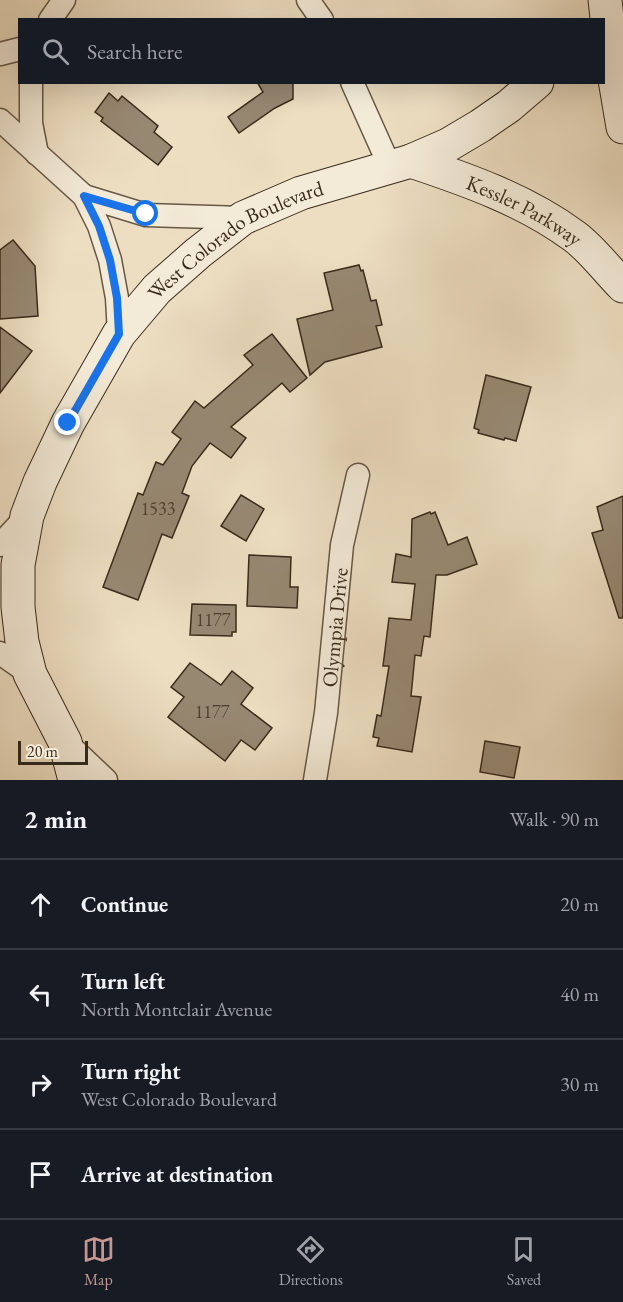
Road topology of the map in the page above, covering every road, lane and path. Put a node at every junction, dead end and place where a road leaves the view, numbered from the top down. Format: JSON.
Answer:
{"nodes":[{"id":1,"x":64,"y":0,"type":"edge"},
{"id":2,"x":308,"y":0,"type":"edge"},
{"id":3,"x":604,"y":0,"type":"edge"},
{"id":4,"x":51,"y":18,"type":"edge"},
{"id":5,"x":321,"y":18,"type":"edge"},
{"id":6,"x":590,"y":18,"type":"edge"},
{"id":7,"x":18,"y":50,"type":"edge"},
{"id":8,"x":0,"y":54,"type":"edge"},
{"id":9,"x":31,"y":84,"type":"edge"},
{"id":10,"x":353,"y":84,"type":"edge"},
{"id":11,"x":535,"y":84,"type":"edge"},
{"id":12,"x":0,"y":120,"type":"edge"},
{"id":13,"x":623,"y":127,"type":"edge"},
{"id":14,"x":37,"y":154,"type":"junction"},
{"id":15,"x":400,"y":164,"type":"junction"},
{"id":16,"x":84,"y":196,"type":"junction"},
{"id":17,"x":243,"y":218,"type":"junction"},
{"id":18,"x":623,"y":286,"type":"edge"},
{"id":19,"x":119,"y":334,"type":"junction"},
{"id":20,"x":358,"y":475,"type":"dead end"},
{"id":21,"x":27,"y":516,"type":"junction"},
{"id":22,"x":0,"y":545,"type":"edge"},
{"id":23,"x":0,"y":653,"type":"edge"},
{"id":24,"x":30,"y":674,"type":"junction"},
{"id":25,"x":66,"y":742,"type":"junction"},
{"id":26,"x":75,"y":780,"type":"edge"},
{"id":27,"x":106,"y":780,"type":"edge"},
{"id":28,"x":315,"y":780,"type":"edge"}],
"edges":[{"from":1,"to":4,"type":"street"},
{"from":2,"to":5,"type":"street"},
{"from":3,"to":6,"type":"street"},
{"from":3,"to":13,"type":"street"},
{"from":7,"to":8,"type":"street"},
{"from":9,"to":14,"type":"street"},
{"from":10,"to":15,"type":"street"},
{"from":11,"to":15,"type":"street","name":"West Colorado Boulevard"},
{"from":12,"to":14,"type":"street"},
{"from":14,"to":16,"type":"street"},
{"from":15,"to":17,"type":"street","name":"West Colorado Boulevard"},
{"from":15,"to":18,"type":"street","name":"Kessler Parkway"},
{"from":16,"to":17,"type":"street"},
{"from":16,"to":19,"type":"street"},
{"from":17,"to":19,"type":"street","name":"West Colorado Boulevard"},
{"from":19,"to":21,"type":"street","name":"West Colorado Boulevard"},
{"from":20,"to":28,"type":"street","name":"Olympia Drive"},
{"from":21,"to":22,"type":"street"},
{"from":21,"to":24,"type":"street","name":"West Colorado Boulevard"},
{"from":23,"to":24,"type":"street"},
{"from":24,"to":25,"type":"street","name":"West Colorado Boulevard"},
{"from":25,"to":26,"type":"street","name":"West Colorado Boulevard"},
{"from":25,"to":27,"type":"street"}]}
